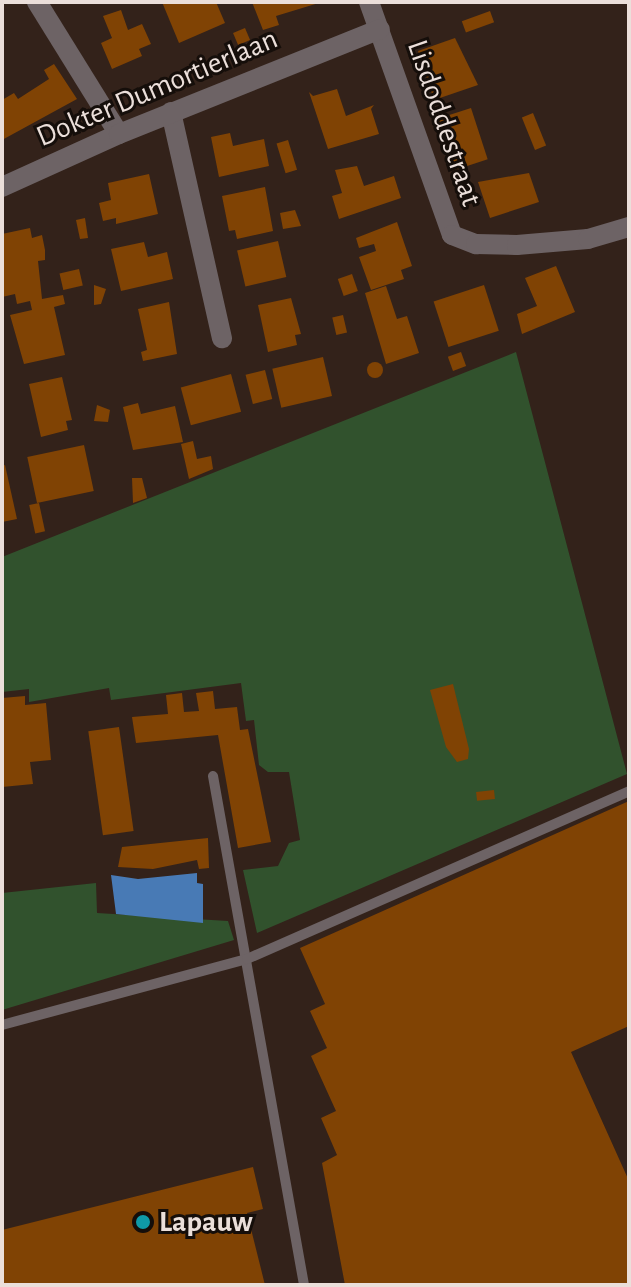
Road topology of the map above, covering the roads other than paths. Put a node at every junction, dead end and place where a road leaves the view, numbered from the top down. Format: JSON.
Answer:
{"nodes":[{"id":1,"x":37,"y":2,"type":"edge"},
{"id":2,"x":369,"y":2,"type":"edge"},
{"id":3,"x":380,"y":29,"type":"junction"},
{"id":4,"x":171,"y":112,"type":"junction"},
{"id":5,"x":119,"y":134,"type":"junction"},
{"id":6,"x":2,"y":187,"type":"edge"},
{"id":7,"x":629,"y":227,"type":"edge"},
{"id":8,"x":222,"y":338,"type":"dead end"},
{"id":9,"x":213,"y":776,"type":"dead end"},
{"id":10,"x":629,"y":791,"type":"edge"},
{"id":11,"x":247,"y":959,"type":"junction"},
{"id":12,"x":2,"y":1025,"type":"edge"},
{"id":13,"x":304,"y":1285,"type":"edge"}],
"edges":[{"from":1,"to":5,"type":"street"},
{"from":2,"to":3,"type":"street","name":"Lisdoddestraat"},
{"from":3,"to":4,"type":"street","name":"Dokter Dumortierlaan"},
{"from":3,"to":7,"type":"street","name":"Lisdoddestraat"},
{"from":4,"to":5,"type":"street","name":"Dokter Dumortierlaan"},
{"from":4,"to":8,"type":"street"},
{"from":5,"to":6,"type":"street","name":"Dokter Dumortierlaan"},
{"from":9,"to":11,"type":"lane"},
{"from":10,"to":11,"type":"lane"},
{"from":11,"to":12,"type":"lane"},
{"from":11,"to":13,"type":"lane"}]}
